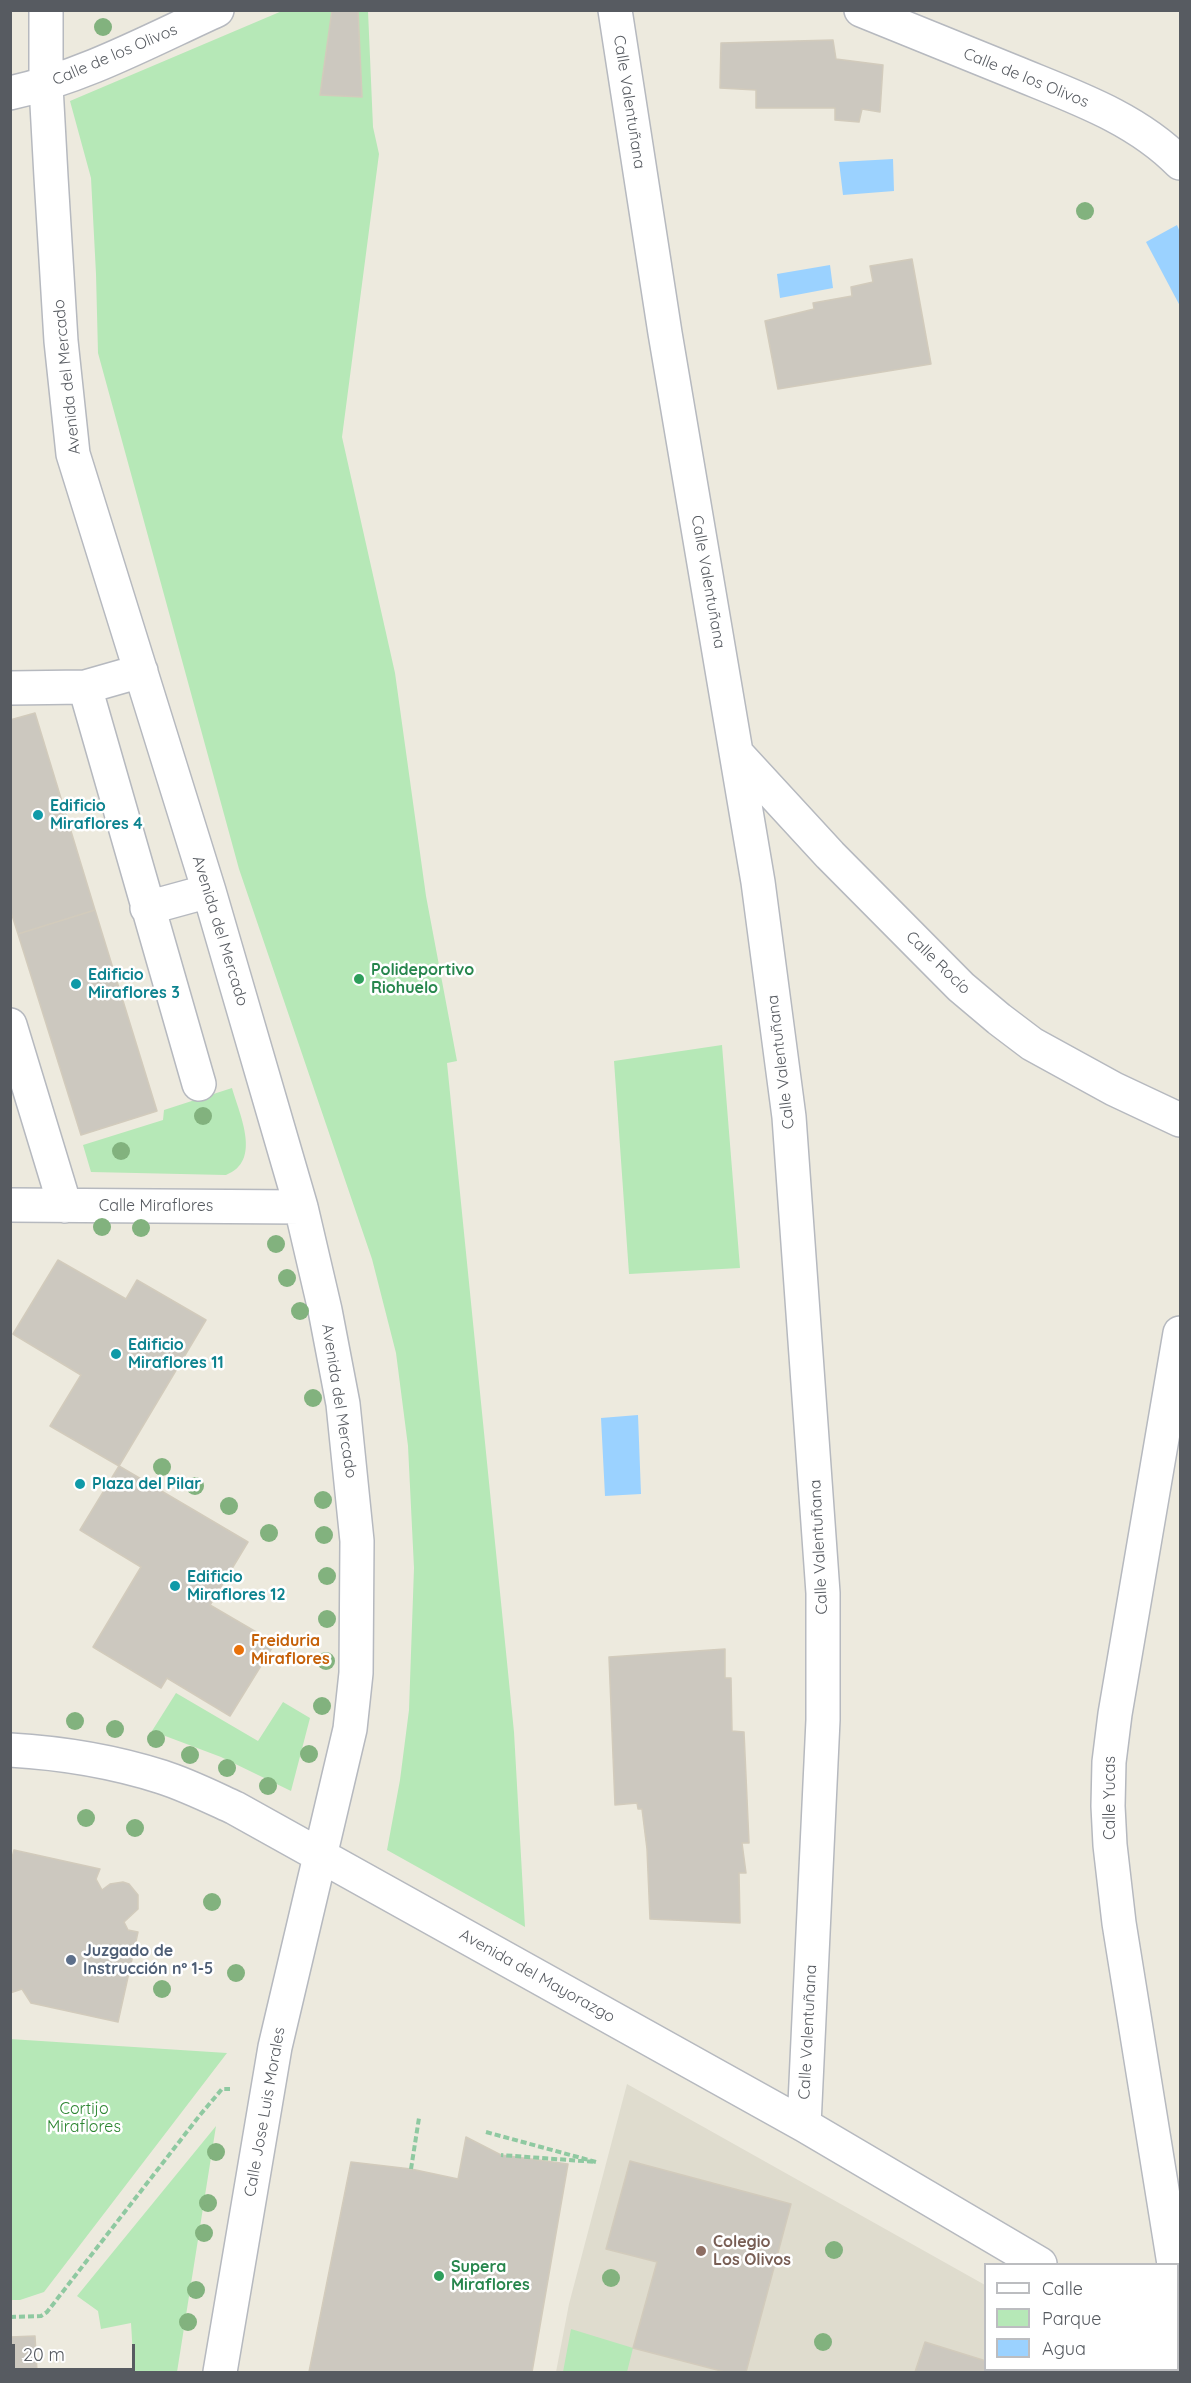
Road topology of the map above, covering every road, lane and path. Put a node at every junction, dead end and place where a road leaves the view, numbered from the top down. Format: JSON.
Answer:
{"nodes":[{"id":1,"x":46,"y":10,"type":"edge"},
{"id":2,"x":217,"y":10,"type":"edge"},
{"id":3,"x":615,"y":10,"type":"edge"},
{"id":4,"x":861,"y":10,"type":"edge"},
{"id":5,"x":46,"y":86,"type":"junction"},
{"id":6,"x":10,"y":93,"type":"edge"},
{"id":7,"x":1180,"y":163,"type":"edge"},
{"id":8,"x":141,"y":671,"type":"junction"},
{"id":9,"x":85,"y":687,"type":"junction"},
{"id":10,"x":10,"y":688,"type":"edge"},
{"id":11,"x":737,"y":754,"type":"junction"},
{"id":12,"x":208,"y":891,"type":"junction"},
{"id":13,"x":147,"y":908,"type":"junction"},
{"id":14,"x":10,"y":1025,"type":"edge"},
{"id":15,"x":199,"y":1084,"type":"dead end"},
{"id":16,"x":1180,"y":1120,"type":"edge"},
{"id":17,"x":10,"y":1205,"type":"edge"},
{"id":18,"x":65,"y":1206,"type":"junction"},
{"id":19,"x":301,"y":1207,"type":"junction"},
{"id":20,"x":1180,"y":1333,"type":"edge"},
{"id":21,"x":10,"y":1750,"type":"edge"},
{"id":22,"x":321,"y":1854,"type":"junction"},
{"id":23,"x":233,"y":2090,"type":"dead end"},
{"id":24,"x":419,"y":2118,"type":"dead end"},
{"id":25,"x":804,"y":2125,"type":"junction"},
{"id":26,"x":486,"y":2132,"type":"dead end"},
{"id":27,"x":501,"y":2155,"type":"dead end"},
{"id":28,"x":411,"y":2169,"type":"dead end"},
{"id":29,"x":1037,"y":2263,"type":"edge"},
{"id":30,"x":1174,"y":2263,"type":"edge"},
{"id":31,"x":10,"y":2317,"type":"edge"},
{"id":32,"x":220,"y":2373,"type":"edge"}],
"edges":[{"from":1,"to":5,"type":"street","name":"Avenida del Mercado"},
{"from":2,"to":5,"type":"street","name":"Calle de los Olivos"},
{"from":3,"to":11,"type":"street","name":"Calle Valentuñana"},
{"from":4,"to":7,"type":"street","name":"Calle de los Olivos"},
{"from":5,"to":6,"type":"street","name":"Calle de los Olivos"},
{"from":5,"to":8,"type":"street","name":"Avenida del Mercado"},
{"from":8,"to":9,"type":"street"},
{"from":8,"to":12,"type":"street","name":"Avenida del Mercado"},
{"from":9,"to":10,"type":"street"},
{"from":9,"to":13,"type":"street"},
{"from":11,"to":16,"type":"street","name":"Calle Rocío"},
{"from":11,"to":25,"type":"street","name":"Calle Valentuñana"},
{"from":12,"to":13,"type":"street"},
{"from":12,"to":19,"type":"street","name":"Avenida del Mercado"},
{"from":13,"to":15,"type":"street"},
{"from":14,"to":18,"type":"street"},
{"from":17,"to":18,"type":"street","name":"Calle Miraflores"},
{"from":18,"to":19,"type":"street","name":"Calle Miraflores"},
{"from":19,"to":22,"type":"street","name":"Avenida del Mercado"},
{"from":20,"to":30,"type":"street","name":"Calle Yucas"},
{"from":21,"to":22,"type":"street","name":"Avenida del Mayorazgo"},
{"from":22,"to":25,"type":"street","name":"Avenida del Mayorazgo"},
{"from":22,"to":32,"type":"street","name":"Calle Jose Luis Morales"},
{"from":23,"to":31,"type":"path"},
{"from":24,"to":28,"type":"path"},
{"from":25,"to":29,"type":"street","name":"Avenida del Mayorazgo"},
{"from":26,"to":27,"type":"path"}]}
